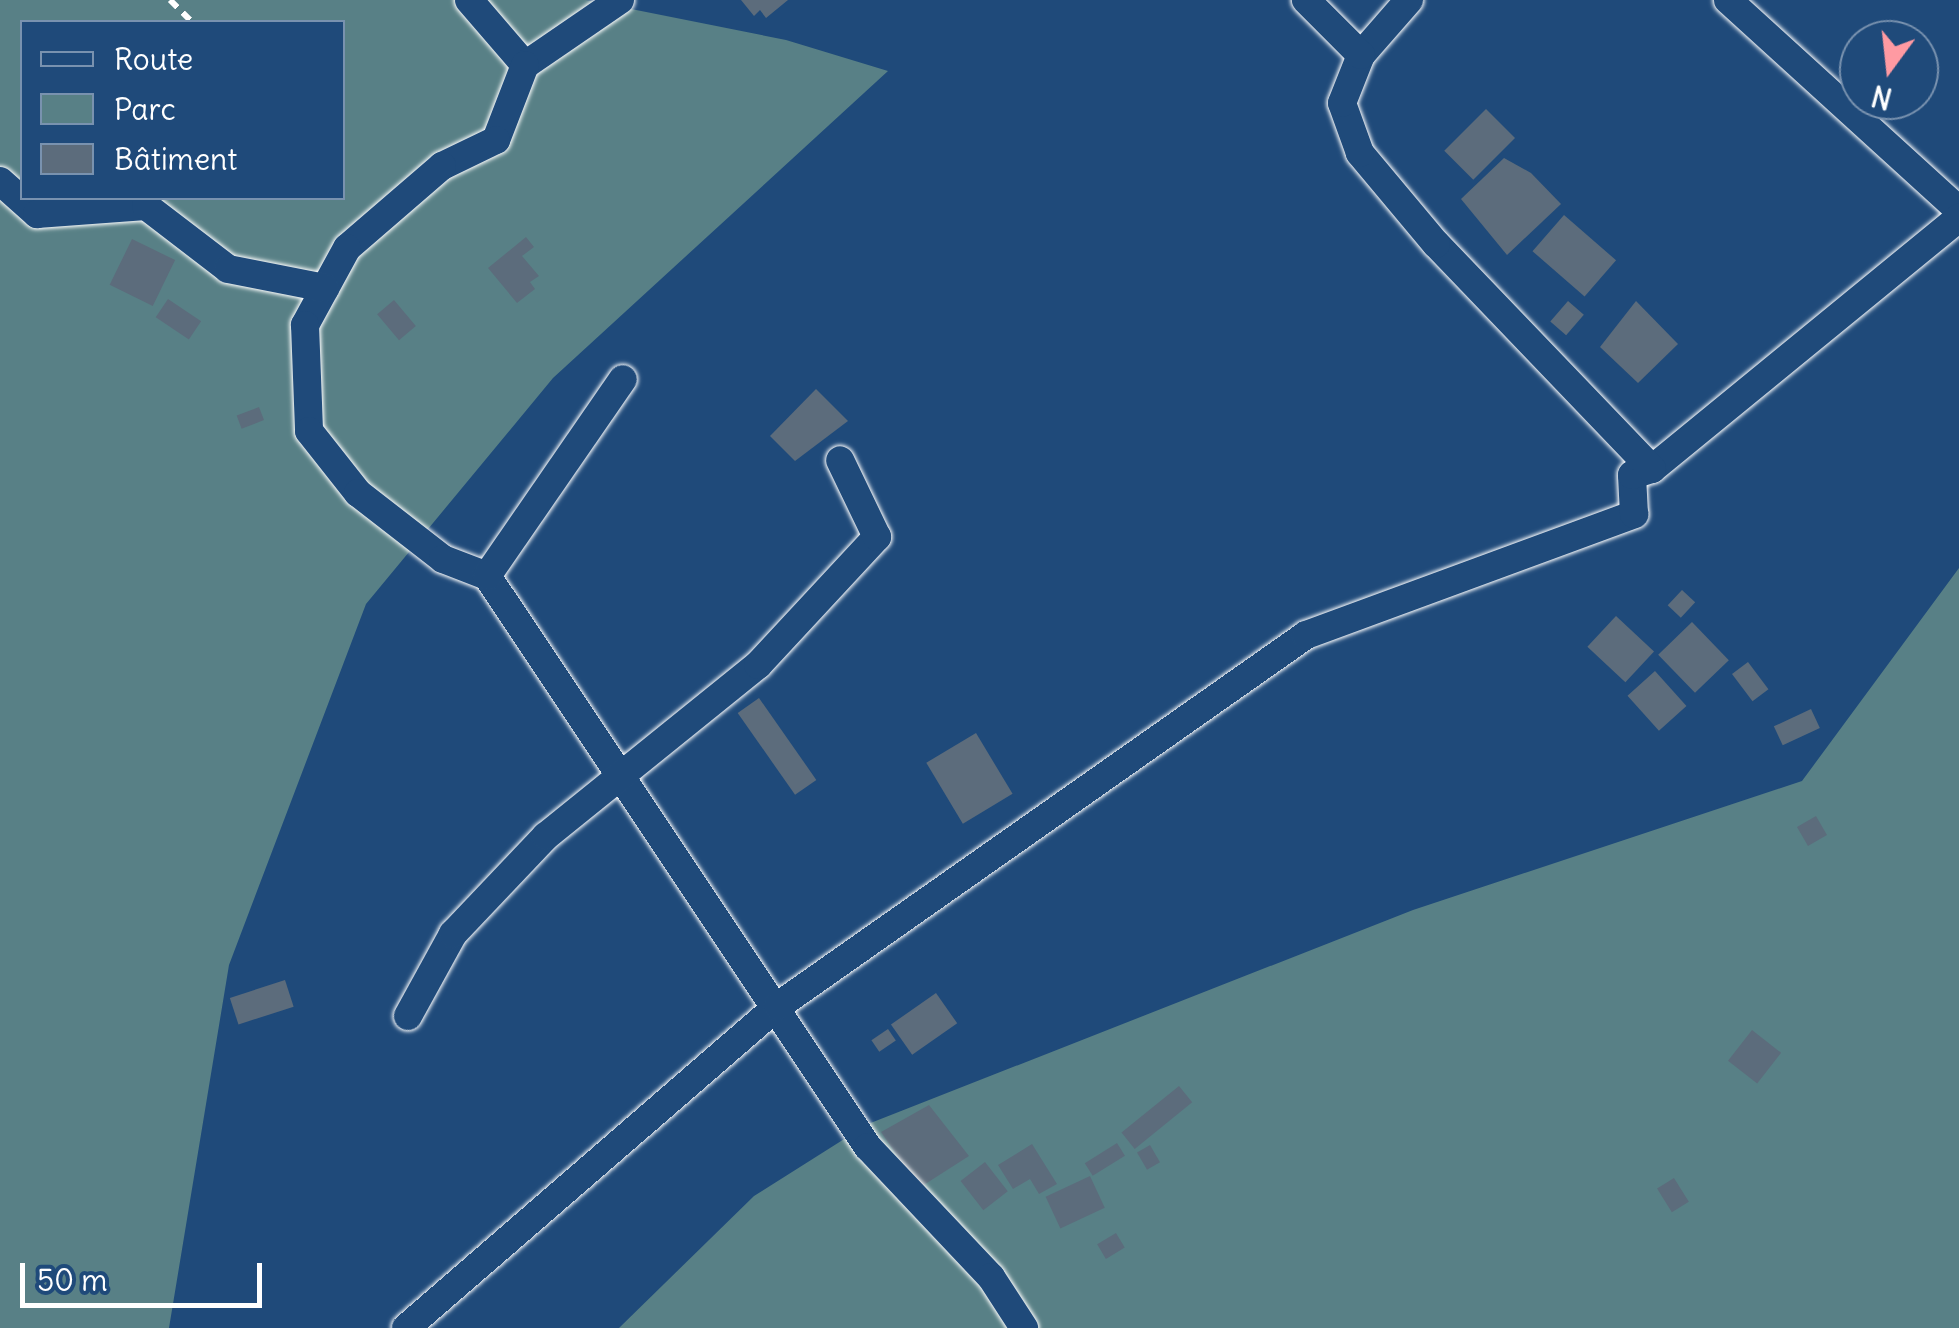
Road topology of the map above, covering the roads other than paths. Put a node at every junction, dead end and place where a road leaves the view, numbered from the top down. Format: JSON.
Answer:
{"nodes":[{"id":1,"x":469,"y":0,"type":"edge"},
{"id":2,"x":620,"y":0,"type":"edge"},
{"id":3,"x":1306,"y":0,"type":"edge"},
{"id":4,"x":1409,"y":0,"type":"edge"},
{"id":5,"x":1742,"y":5,"type":"edge"},
{"id":6,"x":1361,"y":55,"type":"junction"},
{"id":7,"x":525,"y":66,"type":"junction"},
{"id":8,"x":0,"y":181,"type":"edge"},
{"id":9,"x":20,"y":199,"type":"edge"},
{"id":10,"x":21,"y":200,"type":"edge"},
{"id":11,"x":1959,"y":214,"type":"edge"},
{"id":12,"x":326,"y":288,"type":"junction"},
{"id":13,"x":623,"y":379,"type":"dead end"},
{"id":14,"x":840,"y":460,"type":"dead end"},
{"id":15,"x":1652,"y":468,"type":"junction"},
{"id":16,"x":488,"y":576,"type":"junction"},
{"id":17,"x":620,"y":774,"type":"junction"},
{"id":18,"x":778,"y":1006,"type":"junction"},
{"id":19,"x":408,"y":1016,"type":"dead end"},
{"id":20,"x":406,"y":1328,"type":"edge"},
{"id":21,"x":1024,"y":1328,"type":"edge"}],
"edges":[{"from":1,"to":7,"type":"street"},
{"from":2,"to":7,"type":"street"},
{"from":3,"to":6,"type":"street"},
{"from":4,"to":6,"type":"street"},
{"from":5,"to":11,"type":"street"},
{"from":6,"to":15,"type":"street"},
{"from":7,"to":12,"type":"street"},
{"from":8,"to":9,"type":"street"},
{"from":10,"to":12,"type":"street"},
{"from":11,"to":15,"type":"street"},
{"from":12,"to":16,"type":"street"},
{"from":13,"to":16,"type":"street"},
{"from":14,"to":17,"type":"street"},
{"from":15,"to":18,"type":"street"},
{"from":16,"to":17,"type":"street"},
{"from":17,"to":18,"type":"street"},
{"from":17,"to":19,"type":"street"},
{"from":18,"to":20,"type":"street"},
{"from":18,"to":21,"type":"street"}]}
